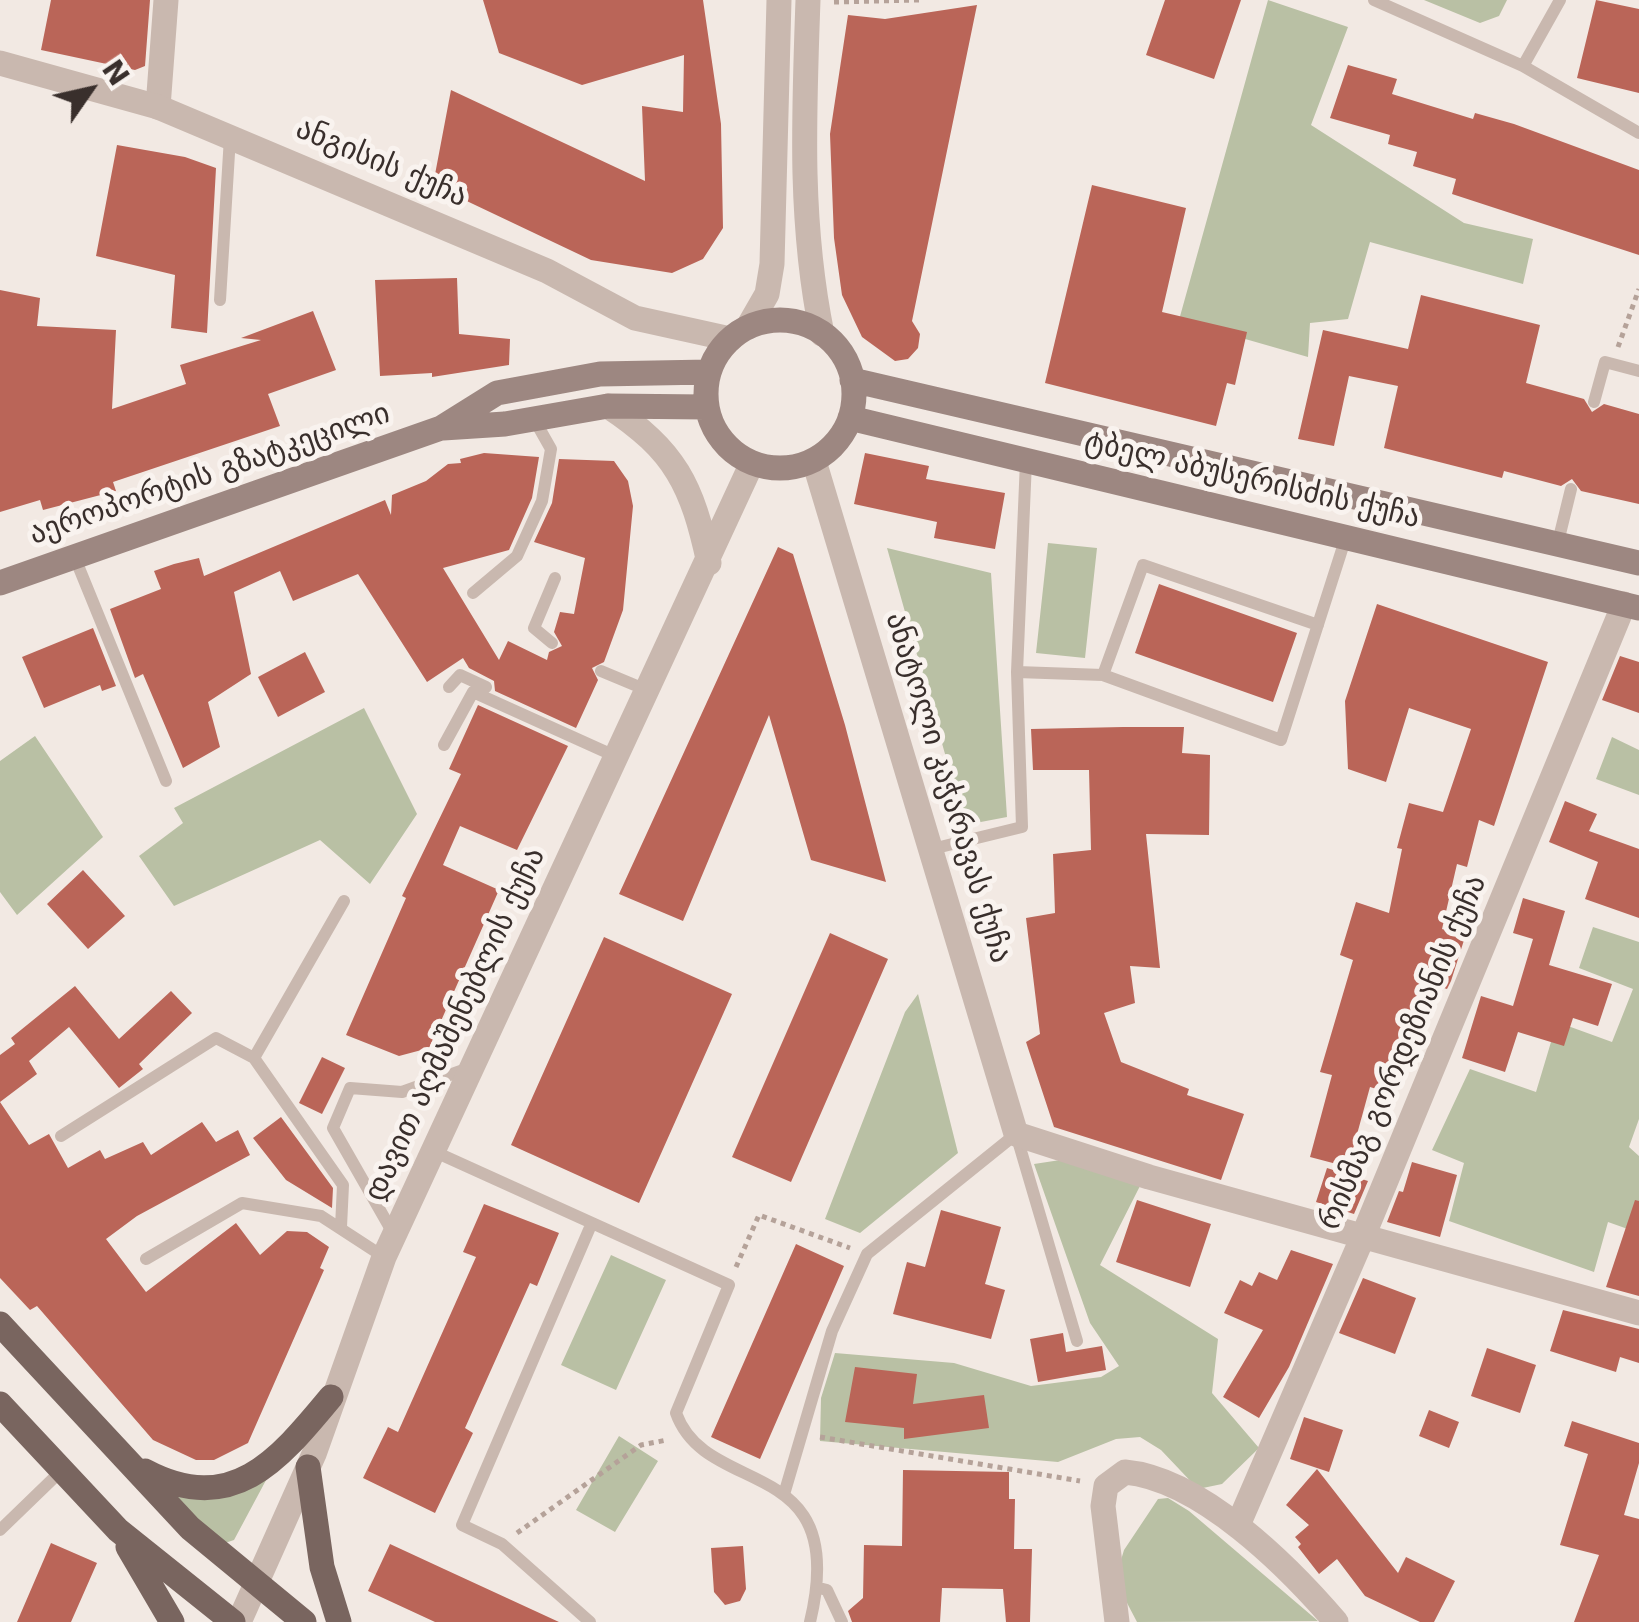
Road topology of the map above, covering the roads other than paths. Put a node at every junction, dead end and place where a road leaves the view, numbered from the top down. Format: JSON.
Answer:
{"nodes":[{"id":1,"x":166,"y":0,"type":"edge"},
{"id":2,"x":779,"y":0,"type":"edge"},
{"id":3,"x":808,"y":0,"type":"edge"},
{"id":4,"x":1374,"y":0,"type":"edge"},
{"id":5,"x":1560,"y":0,"type":"edge"},
{"id":6,"x":0,"y":63,"type":"edge"},
{"id":7,"x":1523,"y":66,"type":"junction"},
{"id":8,"x":158,"y":106,"type":"junction"},
{"id":9,"x":1639,"y":133,"type":"edge"},
{"id":10,"x":230,"y":135,"type":"junction"},
{"id":11,"x":220,"y":300,"type":"dead end"},
{"id":12,"x":739,"y":333,"type":"junction"},
{"id":13,"x":822,"y":334,"type":"junction"},
{"id":14,"x":1639,"y":371,"type":"edge"},
{"id":15,"x":709,"y":372,"type":"junction"},
{"id":16,"x":852,"y":380,"type":"junction"},
{"id":17,"x":1594,"y":402,"type":"dead end"},
{"id":18,"x":608,"y":406,"type":"junction"},
{"id":19,"x":706,"y":407,"type":"junction"},
{"id":20,"x":533,"y":417,"type":"junction"},
{"id":21,"x":850,"y":418,"type":"junction"},
{"id":22,"x":442,"y":428,"type":"junction"},
{"id":23,"x":814,"y":461,"type":"junction"},
{"id":24,"x":1026,"y":461,"type":"junction"},
{"id":25,"x":752,"y":463,"type":"junction"},
{"id":26,"x":1571,"y":489,"type":"dead end"},
{"id":27,"x":1346,"y":537,"type":"junction"},
{"id":28,"x":1558,"y":542,"type":"junction"},
{"id":29,"x":75,"y":558,"type":"junction"},
{"id":30,"x":1639,"y":563,"type":"edge"},
{"id":31,"x":709,"y":564,"type":"junction"},
{"id":32,"x":554,"y":578,"type":"dead end"},
{"id":33,"x":0,"y":583,"type":"edge"},
{"id":34,"x":473,"y":593,"type":"dead end"},
{"id":35,"x":1632,"y":606,"type":"edge"},
{"id":36,"x":1318,"y":625,"type":"junction"},
{"id":37,"x":552,"y":643,"type":"dead end"},
{"id":38,"x":601,"y":671,"type":"dead end"},
{"id":39,"x":1017,"y":672,"type":"junction"},
{"id":40,"x":1103,"y":675,"type":"junction"},
{"id":41,"x":449,"y":687,"type":"dead end"},
{"id":42,"x":486,"y":687,"type":"dead end"},
{"id":43,"x":649,"y":691,"type":"junction"},
{"id":44,"x":574,"y":733,"type":"dead end"},
{"id":45,"x":444,"y":745,"type":"dead end"},
{"id":46,"x":620,"y":753,"type":"junction"},
{"id":47,"x":166,"y":781,"type":"dead end"},
{"id":48,"x":932,"y":849,"type":"junction"},
{"id":49,"x":344,"y":901,"type":"dead end"},
{"id":50,"x":254,"y":1058,"type":"junction"},
{"id":51,"x":469,"y":1068,"type":"junction"},
{"id":52,"x":1016,"y":1134,"type":"junction"},
{"id":53,"x":61,"y":1136,"type":"dead end"},
{"id":54,"x":433,"y":1151,"type":"junction"},
{"id":55,"x":591,"y":1225,"type":"junction"},
{"id":56,"x":340,"y":1227,"type":"junction"},
{"id":57,"x":1364,"y":1234,"type":"junction"},
{"id":58,"x":389,"y":1246,"type":"junction"},
{"id":59,"x":146,"y":1260,"type":"dead end"},
{"id":60,"x":1639,"y":1313,"type":"edge"},
{"id":61,"x":0,"y":1324,"type":"edge"},
{"id":62,"x":1076,"y":1341,"type":"dead end"},
{"id":63,"x":331,"y":1397,"type":"junction"},
{"id":64,"x":0,"y":1404,"type":"edge"},
{"id":65,"x":123,"y":1459,"type":"junction"},
{"id":66,"x":308,"y":1468,"type":"junction"},
{"id":67,"x":61,"y":1471,"type":"junction"},
{"id":68,"x":785,"y":1492,"type":"junction"},
{"id":69,"x":1238,"y":1525,"type":"junction"},
{"id":70,"x":0,"y":1530,"type":"edge"},
{"id":71,"x":118,"y":1530,"type":"junction"},
{"id":72,"x":256,"y":1584,"type":"junction"},
{"id":73,"x":818,"y":1588,"type":"junction"},
{"id":74,"x":172,"y":1622,"type":"edge"},
{"id":75,"x":236,"y":1622,"type":"edge"},
{"id":76,"x":304,"y":1622,"type":"edge"},
{"id":77,"x":339,"y":1622,"type":"edge"},
{"id":78,"x":590,"y":1622,"type":"edge"},
{"id":79,"x":810,"y":1622,"type":"edge"},
{"id":80,"x":842,"y":1622,"type":"edge"},
{"id":81,"x":1117,"y":1622,"type":"edge"},
{"id":82,"x":1336,"y":1622,"type":"edge"}],
"edges":[{"from":1,"to":8,"type":"street"},
{"from":2,"to":12,"type":"street"},
{"from":3,"to":13,"type":"street"},
{"from":4,"to":7,"type":"lane"},
{"from":5,"to":7,"type":"lane"},
{"from":6,"to":8,"type":"street","name":"ანგისის ქუჩა"},
{"from":7,"to":9,"type":"lane"},
{"from":8,"to":10,"type":"street","name":"ანგისის ქუჩა"},
{"from":10,"to":11,"type":"lane"},
{"from":10,"to":12,"type":"street","name":"ანგისის ქუჩა"},
{"from":12,"to":13,"type":"main road"},
{"from":12,"to":15,"type":"main road"},
{"from":13,"to":16,"type":"main road"},
{"from":14,"to":17,"type":"lane"},
{"from":15,"to":19,"type":"main road"},
{"from":15,"to":22,"type":"main road","name":"აეროპორტის გზატკეცილი"},
{"from":16,"to":21,"type":"main road"},
{"from":16,"to":28,"type":"main road","name":"ტბელ აბუსერისძის ქუჩა"},
{"from":18,"to":19,"type":"main road","name":"აეროპორტის გზატკეცილი"},
{"from":18,"to":20,"type":"main road","name":"აეროპორტის გზატკეცილი"},
{"from":18,"to":31,"type":"street"},
{"from":19,"to":25,"type":"main road"},
{"from":20,"to":22,"type":"main road","name":"აეროპორტის გზატკეცილი"},
{"from":20,"to":34,"type":"lane"},
{"from":21,"to":23,"type":"main road"},
{"from":21,"to":24,"type":"main road","name":"ტბელ აბუსერისძის ქუჩა"},
{"from":22,"to":29,"type":"main road","name":"აეროპორტის გზატკეცილი"},
{"from":23,"to":25,"type":"main road"},
{"from":23,"to":48,"type":"street","name":"ანატოლი კაჭარავას ქუჩა"},
{"from":24,"to":27,"type":"main road","name":"ტბელ აბუსერისძის ქუჩა"},
{"from":24,"to":39,"type":"lane"},
{"from":25,"to":31,"type":"street","name":"დავით აღმაშენებლის ქუჩა"},
{"from":26,"to":28,"type":"lane"},
{"from":27,"to":35,"type":"main road","name":"ტბელ აბუსერისძის ქუჩა"},
{"from":27,"to":36,"type":"lane"},
{"from":28,"to":30,"type":"main road","name":"ტბელ აბუსერისძის ქუჩა"},
{"from":29,"to":33,"type":"main road","name":"აეროპორტის გზატკეცილი"},
{"from":29,"to":47,"type":"lane"},
{"from":31,"to":43,"type":"street","name":"დავით აღმაშენებლის ქუჩა"},
{"from":32,"to":37,"type":"lane"},
{"from":35,"to":57,"type":"street","name":"რისმაგ გორდეზიანის ქუჩა"},
{"from":36,"to":40,"type":"lane"},
{"from":36,"to":40,"type":"lane"},
{"from":38,"to":43,"type":"lane"},
{"from":39,"to":40,"type":"lane"},
{"from":39,"to":48,"type":"lane"},
{"from":41,"to":42,"type":"lane"},
{"from":43,"to":46,"type":"street","name":"დავით აღმაშენებლის ქუჩა"},
{"from":44,"to":46,"type":"lane"},
{"from":45,"to":46,"type":"lane"},
{"from":46,"to":51,"type":"street","name":"დავით აღმაშენებლის ქუჩა"},
{"from":48,"to":52,"type":"street","name":"ანატოლი კაჭარავას ქუჩა"},
{"from":49,"to":50,"type":"lane"},
{"from":50,"to":53,"type":"lane"},
{"from":50,"to":56,"type":"lane"},
{"from":51,"to":54,"type":"street","name":"დავით აღმაშენებლის ქუჩა"},
{"from":51,"to":58,"type":"lane"},
{"from":52,"to":57,"type":"street"},
{"from":52,"to":62,"type":"lane"},
{"from":52,"to":68,"type":"lane"},
{"from":54,"to":55,"type":"lane"},
{"from":54,"to":58,"type":"street","name":"დავით აღმაშენებლის ქუჩა"},
{"from":55,"to":68,"type":"lane"},
{"from":55,"to":78,"type":"lane"},
{"from":56,"to":58,"type":"lane"},
{"from":56,"to":59,"type":"lane"},
{"from":57,"to":60,"type":"street"},
{"from":57,"to":69,"type":"street","name":"რისმაგ გორდეზიანის ქუჩა"},
{"from":58,"to":63,"type":"street","name":"დავით აღმაშენებლის ქუჩა"},
{"from":61,"to":65,"type":"main road"},
{"from":63,"to":65,"type":"main road"},
{"from":63,"to":66,"type":"street","name":"დავით აღმაშენებლის ქუჩა"},
{"from":64,"to":67,"type":"main road"},
{"from":65,"to":72,"type":"main road"},
{"from":66,"to":72,"type":"street","name":"დავით აღმაშენებლის ქუჩა"},
{"from":66,"to":77,"type":"main road"},
{"from":67,"to":70,"type":"lane"},
{"from":67,"to":71,"type":"main road"},
{"from":68,"to":73,"type":"lane"},
{"from":69,"to":81,"type":"street"},
{"from":69,"to":82,"type":"street"},
{"from":71,"to":74,"type":"main road"},
{"from":71,"to":75,"type":"main road"},
{"from":72,"to":75,"type":"street","name":"დავით აღმაშენებლის ქუჩა"},
{"from":72,"to":76,"type":"main road"},
{"from":73,"to":79,"type":"lane"},
{"from":73,"to":80,"type":"lane"}]}
